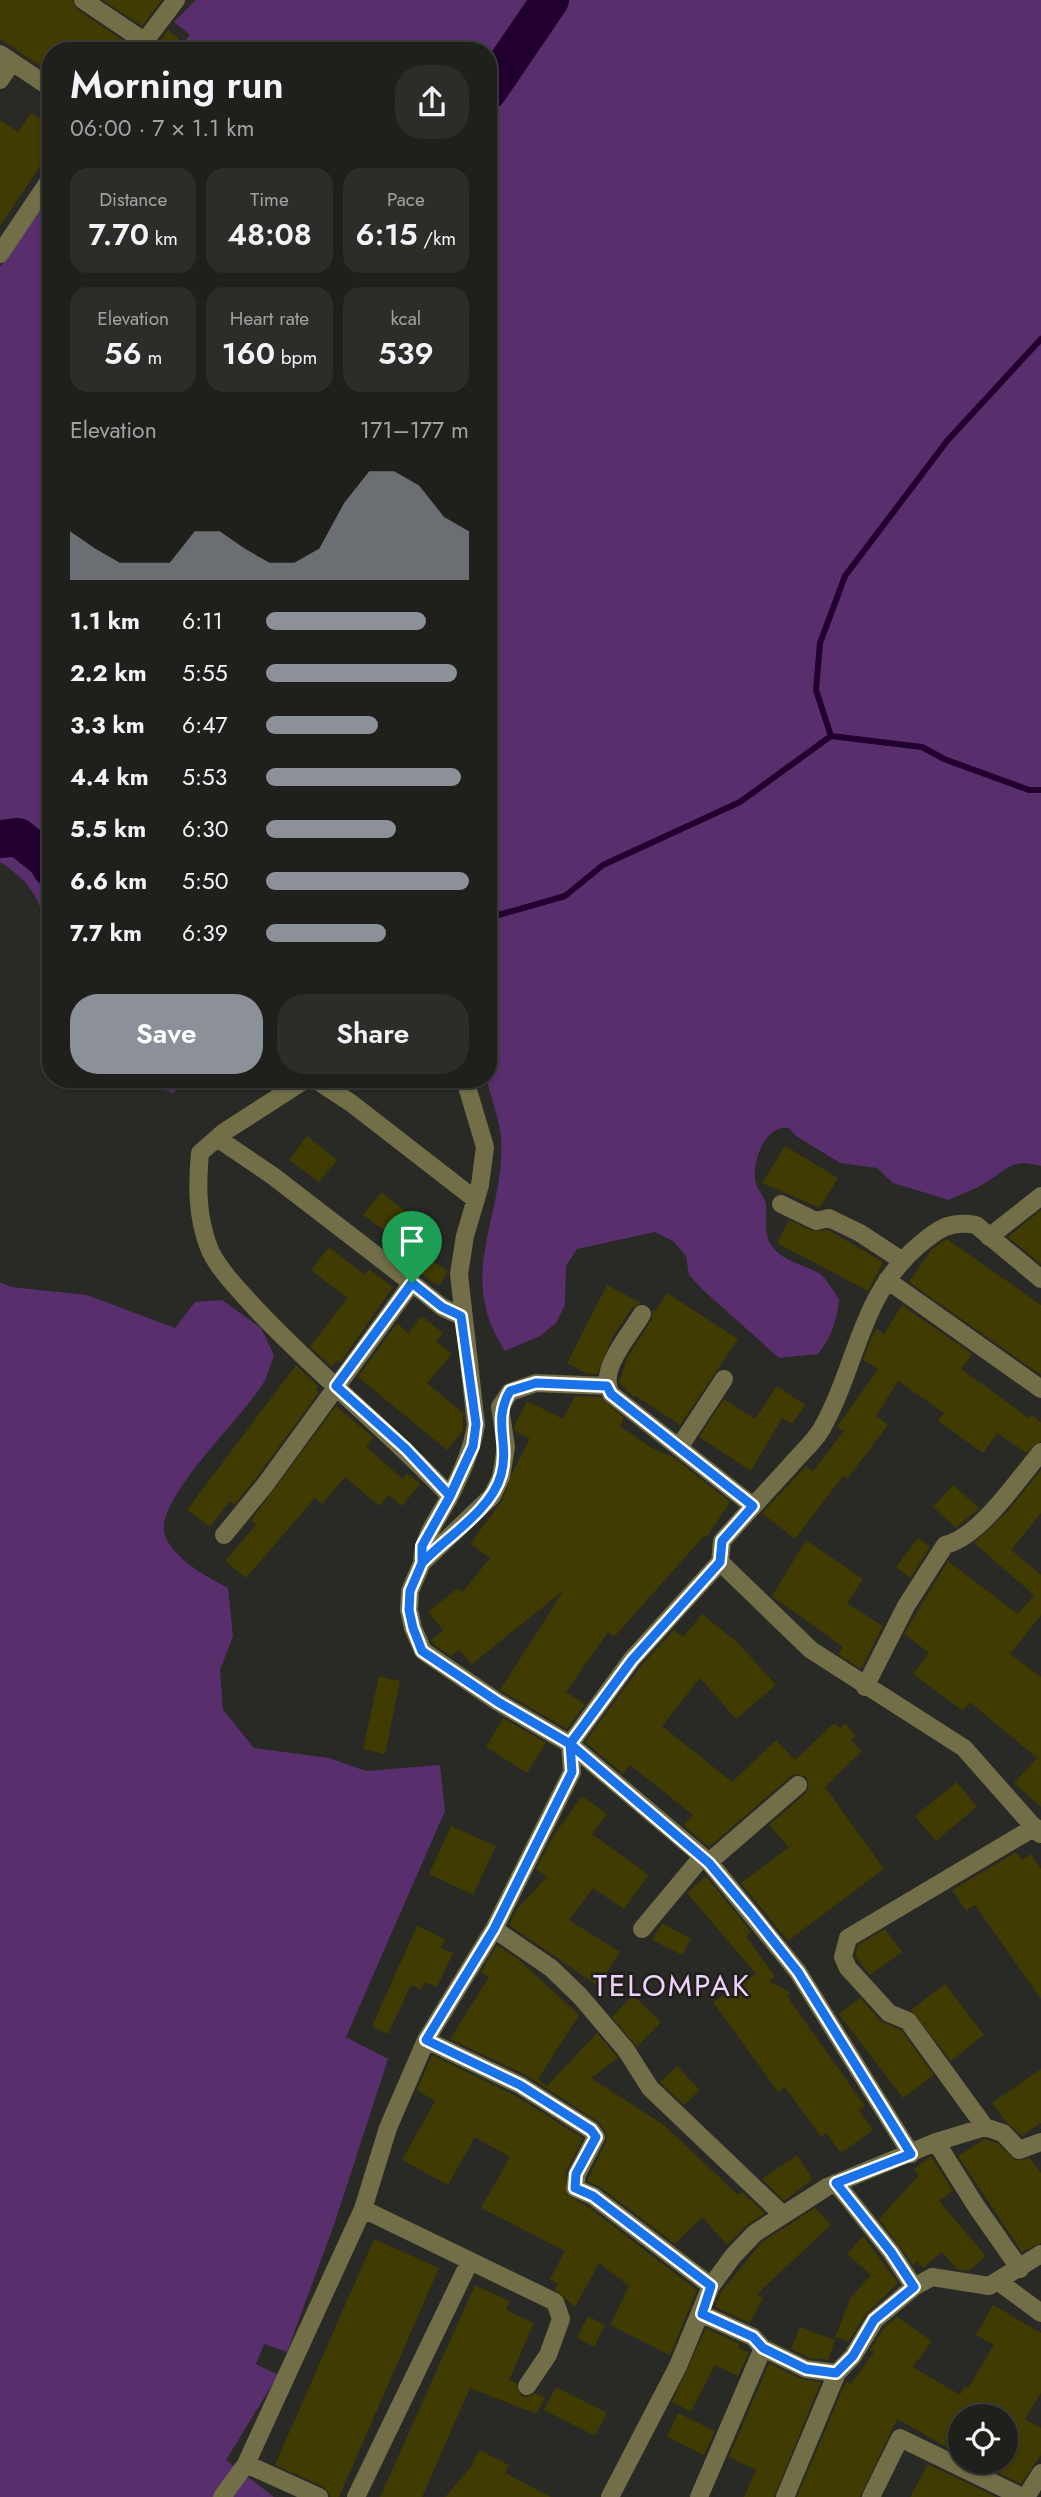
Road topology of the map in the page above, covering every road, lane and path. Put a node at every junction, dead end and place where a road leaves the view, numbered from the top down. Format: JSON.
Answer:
{"nodes":[{"id":1,"x":83,"y":0,"type":"edge"},
{"id":2,"x":176,"y":0,"type":"edge"},
{"id":3,"x":136,"y":42,"type":"edge"},
{"id":4,"x":144,"y":42,"type":"edge"},
{"id":5,"x":6,"y":58,"type":"edge"},
{"id":6,"x":0,"y":80,"type":"edge"},
{"id":7,"x":42,"y":82,"type":"edge"},
{"id":8,"x":42,"y":191,"type":"edge"},
{"id":9,"x":0,"y":254,"type":"edge"},
{"id":10,"x":293,"y":1088,"type":"edge"},
{"id":11,"x":328,"y":1088,"type":"edge"},
{"id":12,"x":467,"y":1088,"type":"edge"},
{"id":13,"x":217,"y":1138,"type":"junction"},
{"id":14,"x":1041,"y":1196,"type":"edge"},
{"id":15,"x":476,"y":1200,"type":"junction"},
{"id":16,"x":781,"y":1204,"type":"dead end"},
{"id":17,"x":989,"y":1237,"type":"junction"},
{"id":18,"x":901,"y":1260,"type":"junction"},
{"id":19,"x":1041,"y":1279,"type":"edge"},
{"id":20,"x":887,"y":1280,"type":"junction"},
{"id":21,"x":412,"y":1283,"type":"junction"},
{"id":22,"x":642,"y":1314,"type":"dead end"},
{"id":23,"x":461,"y":1316,"type":"junction"},
{"id":24,"x":724,"y":1379,"type":"dead end"},
{"id":25,"x":336,"y":1386,"type":"junction"},
{"id":26,"x":607,"y":1386,"type":"junction"},
{"id":27,"x":1041,"y":1390,"type":"edge"},
{"id":28,"x":680,"y":1446,"type":"junction"},
{"id":29,"x":1041,"y":1452,"type":"edge"},
{"id":30,"x":450,"y":1496,"type":"junction"},
{"id":31,"x":753,"y":1506,"type":"junction"},
{"id":32,"x":224,"y":1535,"type":"dead end"},
{"id":33,"x":720,"y":1562,"type":"junction"},
{"id":34,"x":422,"y":1563,"type":"junction"},
{"id":35,"x":865,"y":1687,"type":"junction"},
{"id":36,"x":570,"y":1744,"type":"junction"},
{"id":37,"x":798,"y":1785,"type":"dead end"},
{"id":38,"x":1038,"y":1828,"type":"edge"},
{"id":39,"x":706,"y":1860,"type":"junction"},
{"id":40,"x":494,"y":1929,"type":"junction"},
{"id":41,"x":642,"y":1929,"type":"dead end"},
{"id":42,"x":426,"y":2040,"type":"junction"},
{"id":43,"x":985,"y":2127,"type":"junction"},
{"id":44,"x":936,"y":2142,"type":"junction"},
{"id":45,"x":1041,"y":2142,"type":"edge"},
{"id":46,"x":911,"y":2154,"type":"junction"},
{"id":47,"x":836,"y":2183,"type":"junction"},
{"id":48,"x":363,"y":2209,"type":"junction"},
{"id":49,"x":782,"y":2215,"type":"junction"},
{"id":50,"x":1041,"y":2254,"type":"edge"},
{"id":51,"x":470,"y":2261,"type":"junction"},
{"id":52,"x":1020,"y":2269,"type":"junction"},
{"id":53,"x":999,"y":2282,"type":"junction"},
{"id":54,"x":711,"y":2286,"type":"junction"},
{"id":55,"x":914,"y":2287,"type":"junction"},
{"id":56,"x":702,"y":2314,"type":"junction"},
{"id":57,"x":1041,"y":2314,"type":"edge"},
{"id":58,"x":763,"y":2348,"type":"junction"},
{"id":59,"x":836,"y":2373,"type":"junction"},
{"id":60,"x":527,"y":2386,"type":"dead end"},
{"id":61,"x":246,"y":2463,"type":"junction"},
{"id":62,"x":1041,"y":2473,"type":"edge"},
{"id":63,"x":222,"y":2497,"type":"edge"},
{"id":64,"x":319,"y":2497,"type":"edge"},
{"id":65,"x":356,"y":2497,"type":"edge"},
{"id":66,"x":610,"y":2497,"type":"edge"},
{"id":67,"x":699,"y":2497,"type":"edge"},
{"id":68,"x":785,"y":2497,"type":"edge"},
{"id":69,"x":871,"y":2497,"type":"edge"},
{"id":70,"x":1024,"y":2497,"type":"edge"}],
"edges":[{"from":1,"to":3,"type":"street"},
{"from":2,"to":4,"type":"street"},
{"from":5,"to":6,"type":"street"},
{"from":5,"to":7,"type":"street"},
{"from":8,"to":9,"type":"street"},
{"from":10,"to":13,"type":"street"},
{"from":11,"to":15,"type":"street"},
{"from":12,"to":15,"type":"street"},
{"from":13,"to":21,"type":"street"},
{"from":13,"to":25,"type":"street"},
{"from":14,"to":17,"type":"street"},
{"from":15,"to":23,"type":"street"},
{"from":16,"to":18,"type":"street"},
{"from":17,"to":18,"type":"street"},
{"from":17,"to":19,"type":"street"},
{"from":18,"to":20,"type":"street"},
{"from":20,"to":27,"type":"street"},
{"from":20,"to":31,"type":"street"},
{"from":21,"to":23,"type":"street"},
{"from":21,"to":25,"type":"street"},
{"from":22,"to":26,"type":"street"},
{"from":23,"to":30,"type":"street"},
{"from":24,"to":28,"type":"street"},
{"from":25,"to":30,"type":"street"},
{"from":25,"to":32,"type":"street"},
{"from":26,"to":28,"type":"street"},
{"from":26,"to":34,"type":"street"},
{"from":28,"to":31,"type":"street"},
{"from":29,"to":35,"type":"street"},
{"from":30,"to":34,"type":"street"},
{"from":31,"to":33,"type":"street"},
{"from":33,"to":35,"type":"street"},
{"from":33,"to":36,"type":"street"},
{"from":34,"to":36,"type":"street"},
{"from":35,"to":38,"type":"street"},
{"from":36,"to":39,"type":"street"},
{"from":36,"to":40,"type":"street"},
{"from":37,"to":39,"type":"street"},
{"from":38,"to":43,"type":"street"},
{"from":39,"to":41,"type":"street"},
{"from":39,"to":46,"type":"street"},
{"from":40,"to":42,"type":"street"},
{"from":40,"to":49,"type":"street"},
{"from":42,"to":48,"type":"street"},
{"from":42,"to":54,"type":"street"},
{"from":43,"to":44,"type":"street"},
{"from":43,"to":45,"type":"street"},
{"from":44,"to":46,"type":"street"},
{"from":44,"to":52,"type":"street"},
{"from":46,"to":47,"type":"street"},
{"from":47,"to":49,"type":"street"},
{"from":47,"to":55,"type":"street"},
{"from":48,"to":51,"type":"street"},
{"from":48,"to":61,"type":"street"},
{"from":49,"to":54,"type":"street"},
{"from":50,"to":52,"type":"street"},
{"from":51,"to":60,"type":"street"},
{"from":51,"to":65,"type":"street"},
{"from":52,"to":53,"type":"street"},
{"from":53,"to":55,"type":"street"},
{"from":53,"to":57,"type":"street"},
{"from":54,"to":56,"type":"street"},
{"from":55,"to":59,"type":"street"},
{"from":56,"to":58,"type":"street"},
{"from":56,"to":66,"type":"street"},
{"from":58,"to":59,"type":"street"},
{"from":58,"to":67,"type":"street"},
{"from":59,"to":68,"type":"street"},
{"from":61,"to":63,"type":"street"},
{"from":61,"to":64,"type":"street"},
{"from":62,"to":70,"type":"street"},
{"from":69,"to":70,"type":"street"}]}
